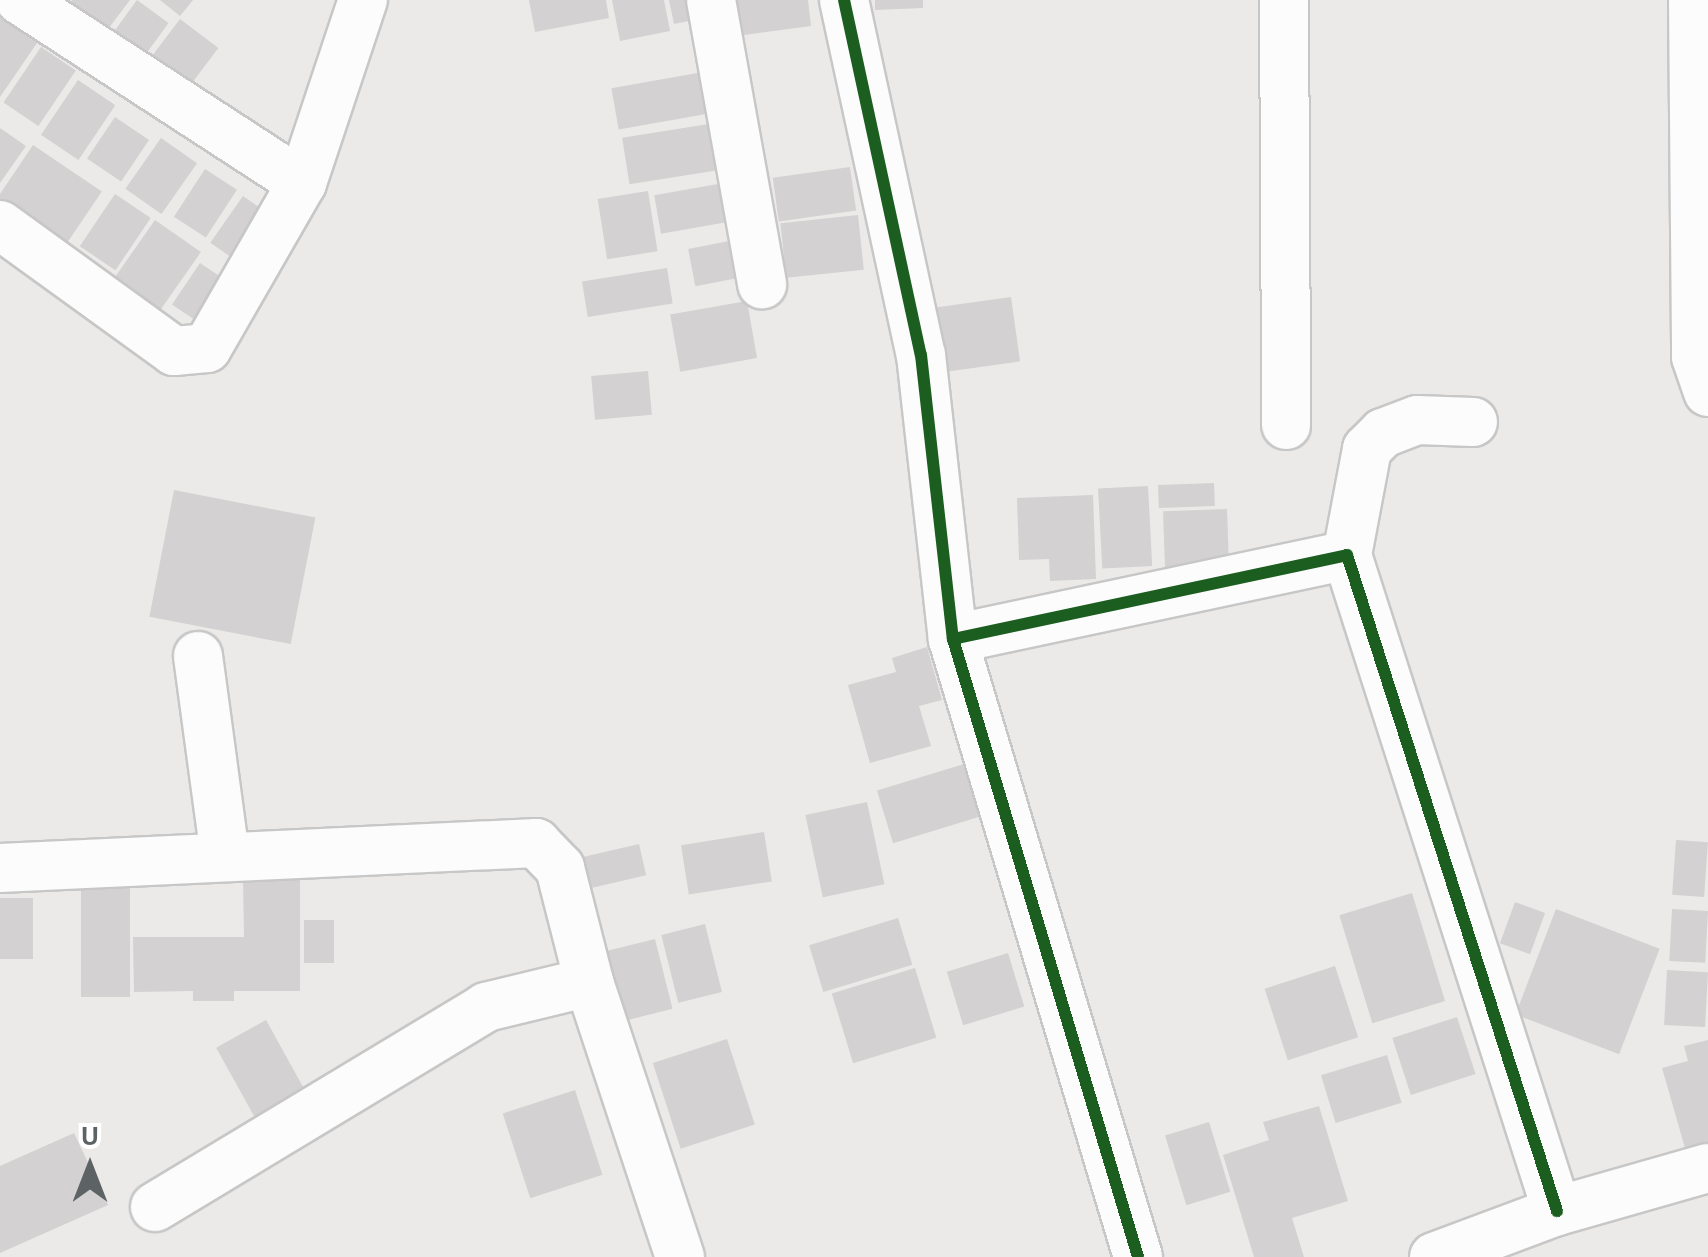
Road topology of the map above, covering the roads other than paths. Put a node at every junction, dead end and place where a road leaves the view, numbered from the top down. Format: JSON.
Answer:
{"nodes":[{"id":1,"x":20,"y":0,"type":"edge"},
{"id":2,"x":363,"y":0,"type":"edge"},
{"id":3,"x":710,"y":0,"type":"edge"},
{"id":4,"x":844,"y":0,"type":"edge"},
{"id":5,"x":1284,"y":0,"type":"edge"},
{"id":6,"x":1693,"y":0,"type":"edge"},
{"id":7,"x":302,"y":183,"type":"junction"},
{"id":8,"x":0,"y":225,"type":"edge"},
{"id":9,"x":762,"y":284,"type":"dead end"},
{"id":10,"x":1708,"y":392,"type":"edge"},
{"id":11,"x":1473,"y":422,"type":"dead end"},
{"id":12,"x":1286,"y":425,"type":"dead end"},
{"id":13,"x":1348,"y":554,"type":"junction"},
{"id":14,"x":952,"y":640,"type":"junction"},
{"id":15,"x":198,"y":656,"type":"dead end"},
{"id":16,"x":225,"y":856,"type":"junction"},
{"id":17,"x":0,"y":868,"type":"edge"},
{"id":18,"x":589,"y":982,"type":"junction"},
{"id":19,"x":1708,"y":1168,"type":"edge"},
{"id":20,"x":155,"y":1207,"type":"dead end"},
{"id":21,"x":1557,"y":1212,"type":"junction"},
{"id":22,"x":680,"y":1257,"type":"edge"},
{"id":23,"x":1138,"y":1257,"type":"edge"},
{"id":24,"x":1434,"y":1257,"type":"edge"}],
"edges":[{"from":1,"to":7,"type":"street"},
{"from":2,"to":7,"type":"street"},
{"from":3,"to":9,"type":"street"},
{"from":4,"to":14,"type":"street"},
{"from":5,"to":12,"type":"street"},
{"from":6,"to":10,"type":"street"},
{"from":7,"to":8,"type":"street"},
{"from":11,"to":13,"type":"street"},
{"from":13,"to":14,"type":"street"},
{"from":13,"to":21,"type":"street"},
{"from":14,"to":23,"type":"street"},
{"from":15,"to":16,"type":"street"},
{"from":16,"to":17,"type":"street"},
{"from":16,"to":18,"type":"street"},
{"from":18,"to":20,"type":"street"},
{"from":18,"to":22,"type":"street"},
{"from":19,"to":21,"type":"street"},
{"from":21,"to":24,"type":"street"}]}
